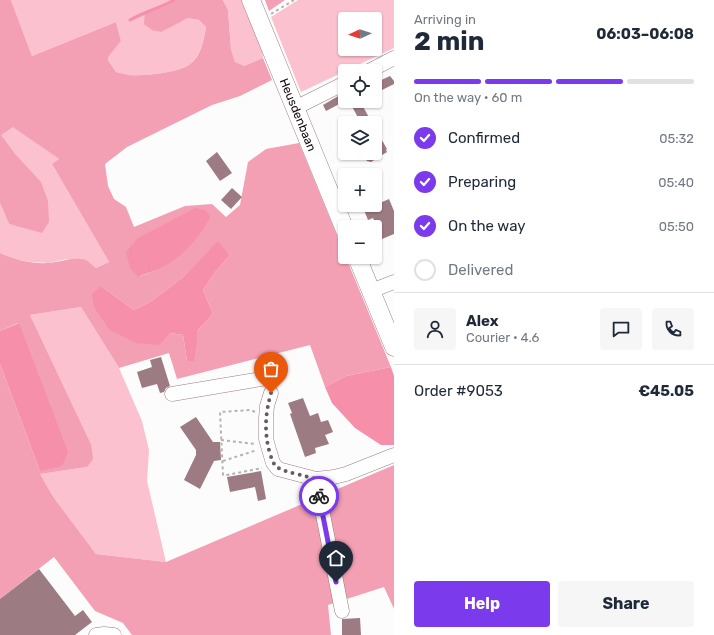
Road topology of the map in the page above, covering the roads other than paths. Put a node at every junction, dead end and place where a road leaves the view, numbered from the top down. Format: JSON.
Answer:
{"nodes":[{"id":1,"x":251,"y":0,"type":"edge"},
{"id":2,"x":394,"y":58,"type":"edge"},
{"id":3,"x":382,"y":64,"type":"edge"},
{"id":4,"x":338,"y":86,"type":"edge"},
{"id":5,"x":295,"y":108,"type":"junction"},
{"id":6,"x":341,"y":220,"type":"edge"},
{"id":7,"x":359,"y":264,"type":"edge"},
{"id":8,"x":394,"y":282,"type":"edge"},
{"id":9,"x":371,"y":292,"type":"junction"},
{"id":10,"x":394,"y":347,"type":"edge"},
{"id":11,"x":267,"y":378,"type":"dead end"},
{"id":12,"x":271,"y":393,"type":"dead end"},
{"id":13,"x":172,"y":394,"type":"dead end"},
{"id":14,"x":394,"y":455,"type":"edge"},
{"id":15,"x":316,"y":479,"type":"junction"},
{"id":16,"x":342,"y":611,"type":"dead end"},
{"id":17,"x":96,"y":635,"type":"edge"},
{"id":18,"x":114,"y":635,"type":"edge"}],
"edges":[{"from":1,"to":5,"type":"main road","name":"Heusdenbaan"},
{"from":2,"to":3,"type":"street"},
{"from":4,"to":5,"type":"street"},
{"from":5,"to":6,"type":"main road","name":"Heusdenbaan"},
{"from":7,"to":9,"type":"main road"},
{"from":8,"to":9,"type":"street"},
{"from":9,"to":10,"type":"main road"},
{"from":11,"to":13,"type":"street"},
{"from":12,"to":15,"type":"street"},
{"from":14,"to":15,"type":"street"},
{"from":15,"to":16,"type":"street"},
{"from":17,"to":18,"type":"street"}]}
